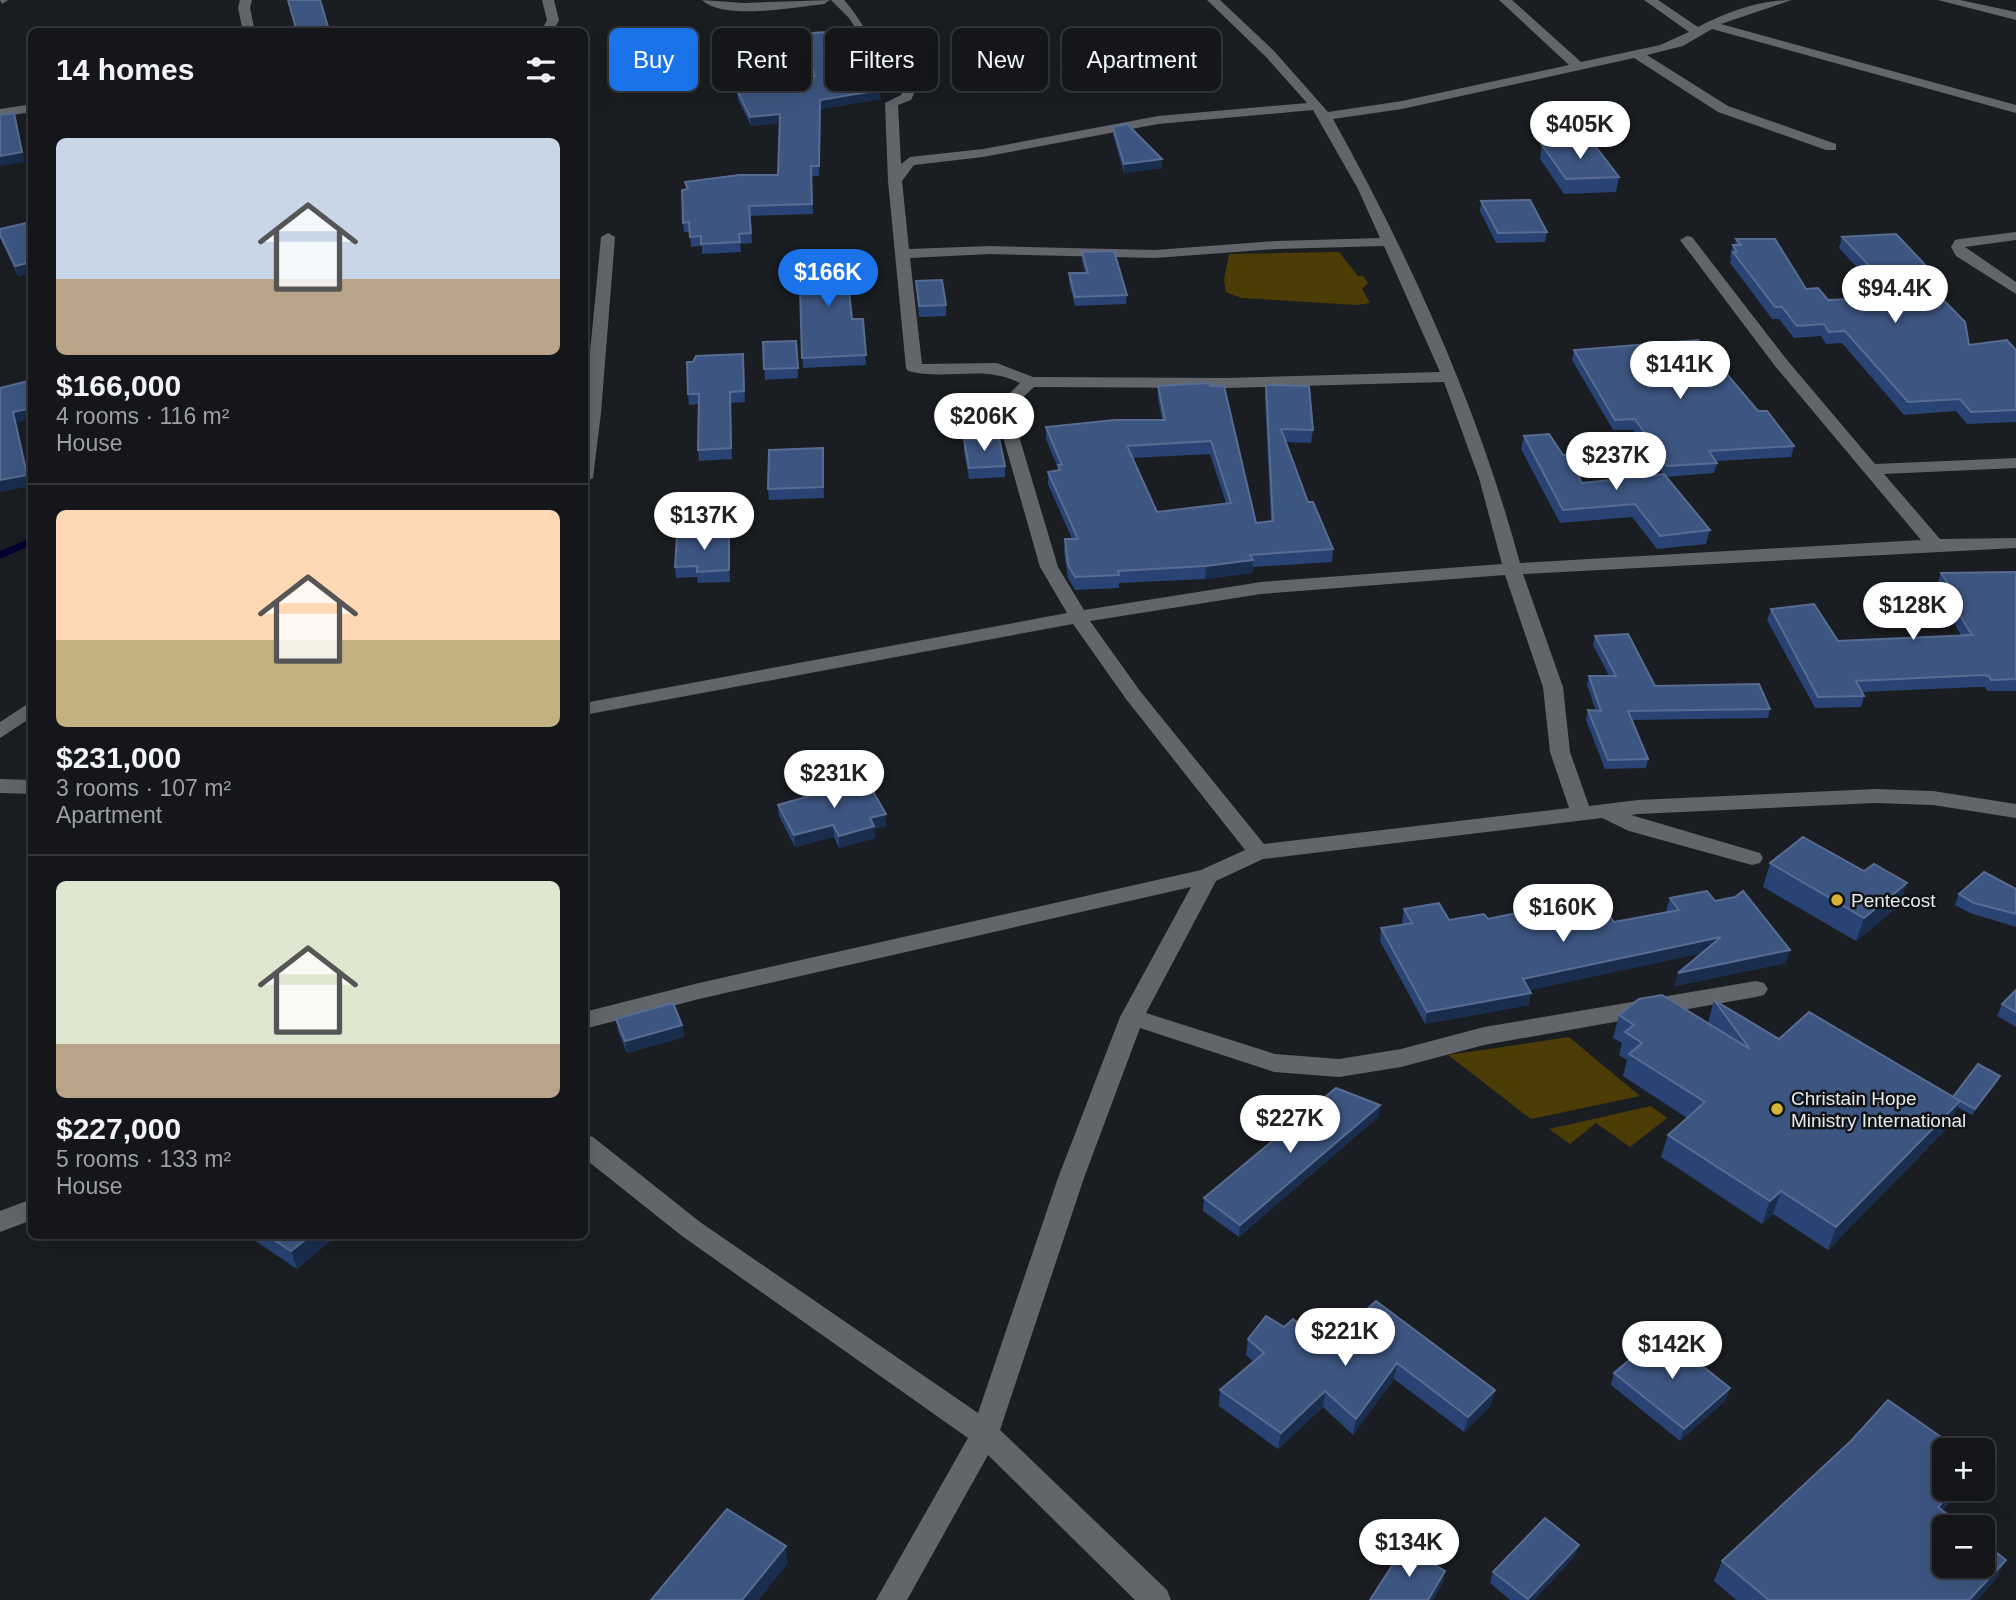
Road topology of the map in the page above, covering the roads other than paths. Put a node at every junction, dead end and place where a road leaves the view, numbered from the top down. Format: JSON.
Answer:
{"nodes":[{"id":1,"x":246,"y":0,"type":"edge"},
{"id":2,"x":548,"y":0,"type":"edge"},
{"id":3,"x":708,"y":0,"type":"edge"},
{"id":4,"x":824,"y":0,"type":"edge"},
{"id":5,"x":837,"y":0,"type":"edge"},
{"id":6,"x":1213,"y":0,"type":"edge"},
{"id":7,"x":1505,"y":0,"type":"edge"},
{"id":8,"x":1650,"y":0,"type":"edge"},
{"id":9,"x":1786,"y":0,"type":"edge"},
{"id":10,"x":1944,"y":0,"type":"edge"},
{"id":11,"x":2016,"y":16,"type":"edge"},
{"id":12,"x":1710,"y":25,"type":"junction"},
{"id":13,"x":248,"y":28,"type":"edge"},
{"id":14,"x":549,"y":28,"type":"edge"},
{"id":15,"x":1698,"y":33,"type":"junction"},
{"id":16,"x":1635,"y":53,"type":"junction"},
{"id":17,"x":1577,"y":65,"type":"junction"},
{"id":18,"x":28,"y":109,"type":"edge"},
{"id":19,"x":2016,"y":109,"type":"edge"},
{"id":20,"x":1321,"y":111,"type":"junction"},
{"id":21,"x":0,"y":113,"type":"edge"},
{"id":22,"x":1831,"y":147,"type":"dead end"},
{"id":23,"x":895,"y":181,"type":"junction"},
{"id":24,"x":2016,"y":236,"type":"edge"},
{"id":25,"x":608,"y":237,"type":"dead end"},
{"id":26,"x":1687,"y":240,"type":"dead end"},
{"id":27,"x":1388,"y":242,"type":"junction"},
{"id":28,"x":905,"y":254,"type":"junction"},
{"id":29,"x":2016,"y":289,"type":"edge"},
{"id":30,"x":1450,"y":377,"type":"junction"},
{"id":31,"x":1030,"y":383,"type":"junction"},
{"id":32,"x":589,"y":412,"type":"edge"},
{"id":33,"x":2016,"y":463,"type":"edge"},
{"id":34,"x":1873,"y":469,"type":"junction"},
{"id":35,"x":2016,"y":544,"type":"edge"},
{"id":36,"x":1935,"y":545,"type":"junction"},
{"id":37,"x":1511,"y":569,"type":"junction"},
{"id":38,"x":1078,"y":617,"type":"junction"},
{"id":39,"x":588,"y":708,"type":"edge"},
{"id":40,"x":28,"y":710,"type":"edge"},
{"id":41,"x":0,"y":732,"type":"edge"},
{"id":42,"x":0,"y":786,"type":"edge"},
{"id":43,"x":28,"y":787,"type":"edge"},
{"id":44,"x":2016,"y":811,"type":"edge"},
{"id":45,"x":1607,"y":812,"type":"junction"},
{"id":46,"x":1583,"y":816,"type":"junction"},
{"id":47,"x":1259,"y":852,"type":"junction"},
{"id":48,"x":1752,"y":858,"type":"dead end"},
{"id":49,"x":1207,"y":876,"type":"junction"},
{"id":50,"x":1756,"y":989,"type":"dead end"},
{"id":51,"x":1132,"y":1017,"type":"junction"},
{"id":52,"x":588,"y":1020,"type":"edge"},
{"id":53,"x":588,"y":1147,"type":"edge"},
{"id":54,"x":28,"y":1211,"type":"edge"},
{"id":55,"x":0,"y":1222,"type":"edge"},
{"id":56,"x":985,"y":1434,"type":"junction"},
{"id":57,"x":891,"y":1600,"type":"edge"},
{"id":58,"x":1156,"y":1600,"type":"edge"}],
"edges":[{"from":1,"to":13,"type":"street"},
{"from":2,"to":14,"type":"street"},
{"from":3,"to":4,"type":"street"},
{"from":5,"to":23,"type":"street"},
{"from":6,"to":20,"type":"street"},
{"from":7,"to":17,"type":"street"},
{"from":8,"to":15,"type":"street"},
{"from":9,"to":12,"type":"street"},
{"from":10,"to":11,"type":"street"},
{"from":12,"to":15,"type":"street"},
{"from":12,"to":19,"type":"street"},
{"from":15,"to":16,"type":"street"},
{"from":16,"to":17,"type":"street"},
{"from":16,"to":22,"type":"street"},
{"from":17,"to":20,"type":"street"},
{"from":18,"to":21,"type":"street"},
{"from":20,"to":23,"type":"street"},
{"from":20,"to":27,"type":"street"},
{"from":23,"to":28,"type":"street"},
{"from":24,"to":29,"type":"street"},
{"from":25,"to":32,"type":"street"},
{"from":26,"to":34,"type":"street"},
{"from":27,"to":28,"type":"street"},
{"from":27,"to":30,"type":"street"},
{"from":28,"to":31,"type":"street"},
{"from":30,"to":31,"type":"street"},
{"from":30,"to":37,"type":"street"},
{"from":31,"to":38,"type":"street"},
{"from":33,"to":34,"type":"street"},
{"from":34,"to":36,"type":"street"},
{"from":35,"to":36,"type":"street"},
{"from":36,"to":37,"type":"street"},
{"from":37,"to":38,"type":"street"},
{"from":37,"to":46,"type":"street"},
{"from":38,"to":39,"type":"street"},
{"from":38,"to":47,"type":"street"},
{"from":40,"to":41,"type":"street"},
{"from":42,"to":43,"type":"street"},
{"from":44,"to":45,"type":"street"},
{"from":45,"to":46,"type":"street"},
{"from":45,"to":48,"type":"street"},
{"from":46,"to":47,"type":"street"},
{"from":47,"to":49,"type":"street"},
{"from":49,"to":51,"type":"street"},
{"from":49,"to":52,"type":"street"},
{"from":50,"to":51,"type":"street"},
{"from":51,"to":56,"type":"street"},
{"from":53,"to":56,"type":"street"},
{"from":54,"to":55,"type":"street"},
{"from":56,"to":57,"type":"street"},
{"from":56,"to":58,"type":"street"}]}
